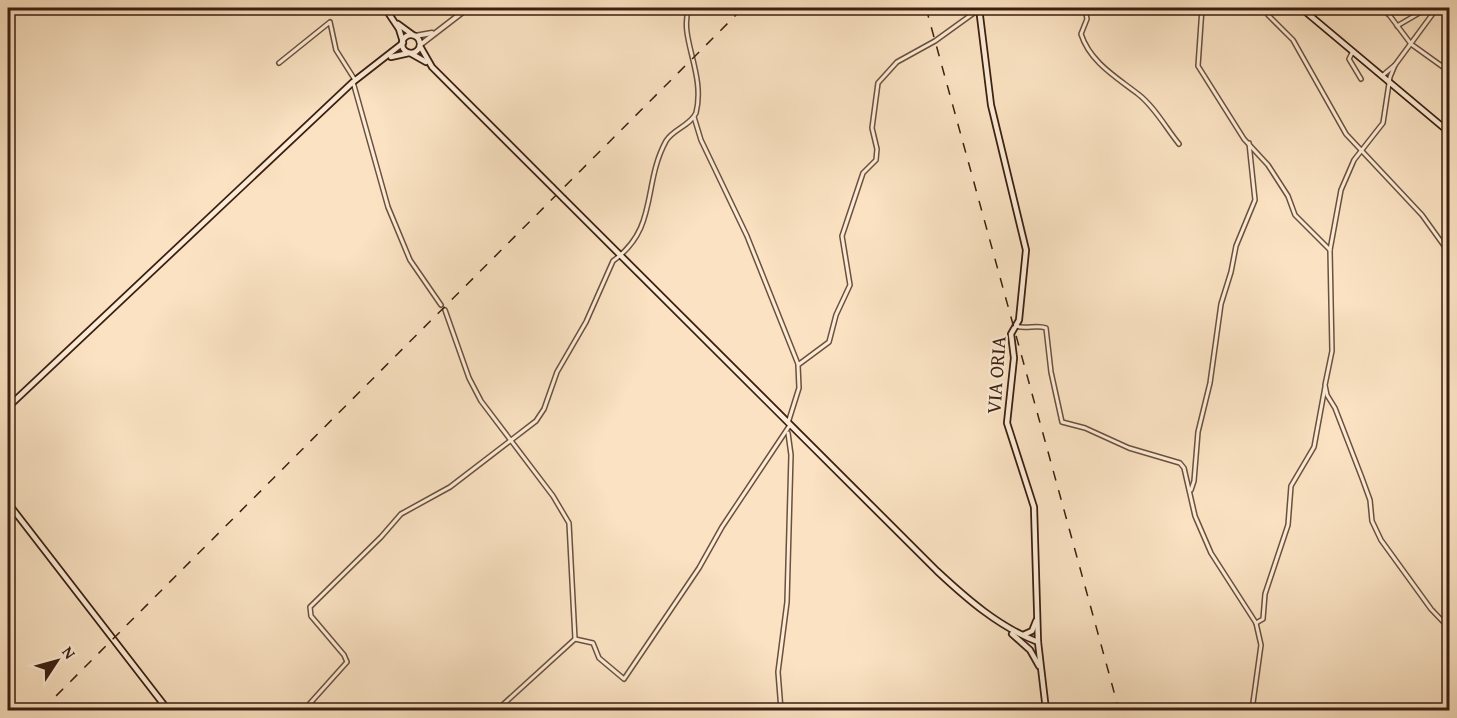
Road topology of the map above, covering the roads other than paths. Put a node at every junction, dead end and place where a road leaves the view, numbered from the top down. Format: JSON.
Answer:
{"nodes":[{"id":1,"x":385,"y":8,"type":"edge"},
{"id":2,"x":468,"y":8,"type":"edge"},
{"id":3,"x":688,"y":8,"type":"edge"},
{"id":4,"x":979,"y":8,"type":"edge"},
{"id":5,"x":1085,"y":8,"type":"edge"},
{"id":6,"x":1202,"y":8,"type":"edge"},
{"id":7,"x":1274,"y":8,"type":"edge"},
{"id":8,"x":1301,"y":8,"type":"edge"},
{"id":9,"x":1384,"y":8,"type":"edge"},
{"id":10,"x":1396,"y":8,"type":"edge"},
{"id":11,"x":1418,"y":8,"type":"edge"},
{"id":12,"x":1437,"y":8,"type":"edge"},
{"id":13,"x":1388,"y":14,"type":"junction"},
{"id":14,"x":392,"y":18,"type":"junction"},
{"id":15,"x":1397,"y":26,"type":"junction"},
{"id":16,"x":435,"y":32,"type":"junction"},
{"id":17,"x":414,"y":36,"type":"junction"},
{"id":18,"x":403,"y":42,"type":"junction"},
{"id":19,"x":1411,"y":44,"type":"junction"},
{"id":20,"x":420,"y":45,"type":"junction"},
{"id":21,"x":1353,"y":51,"type":"junction"},
{"id":22,"x":410,"y":53,"type":"junction"},
{"id":23,"x":383,"y":60,"type":"junction"},
{"id":24,"x":279,"y":63,"type":"dead end"},
{"id":25,"x":1395,"y":65,"type":"junction"},
{"id":26,"x":432,"y":67,"type":"junction"},
{"id":27,"x":1449,"y":72,"type":"edge"},
{"id":28,"x":1382,"y":75,"type":"junction"},
{"id":29,"x":1361,"y":79,"type":"dead end"},
{"id":30,"x":354,"y":81,"type":"junction"},
{"id":31,"x":1390,"y":82,"type":"junction"},
{"id":32,"x":694,"y":117,"type":"junction"},
{"id":33,"x":1449,"y":133,"type":"edge"},
{"id":34,"x":1249,"y":143,"type":"junction"},
{"id":35,"x":1179,"y":144,"type":"dead end"},
{"id":36,"x":1364,"y":150,"type":"junction"},
{"id":37,"x":1330,"y":250,"type":"junction"},
{"id":38,"x":1449,"y":254,"type":"edge"},
{"id":39,"x":621,"y":256,"type":"junction"},
{"id":40,"x":441,"y":305,"type":"dead end"},
{"id":41,"x":445,"y":310,"type":"dead end"},
{"id":42,"x":1016,"y":326,"type":"junction"},
{"id":43,"x":798,"y":365,"type":"junction"},
{"id":44,"x":1325,"y":385,"type":"junction"},
{"id":45,"x":8,"y":407,"type":"edge"},
{"id":46,"x":789,"y":424,"type":"junction"},
{"id":47,"x":788,"y":431,"type":"junction"},
{"id":48,"x":513,"y":441,"type":"junction"},
{"id":49,"x":1190,"y":491,"type":"junction"},
{"id":50,"x":8,"y":503,"type":"edge"},
{"id":51,"x":982,"y":609,"type":"junction"},
{"id":52,"x":1037,"y":616,"type":"junction"},
{"id":53,"x":1256,"y":623,"type":"junction"},
{"id":54,"x":1449,"y":629,"type":"edge"},
{"id":55,"x":1017,"y":634,"type":"junction"},
{"id":56,"x":575,"y":639,"type":"junction"},
{"id":57,"x":1038,"y":643,"type":"junction"},
{"id":58,"x":1024,"y":644,"type":"junction"},
{"id":59,"x":1041,"y":670,"type":"junction"},
{"id":60,"x":168,"y":711,"type":"edge"},
{"id":61,"x":304,"y":711,"type":"edge"},
{"id":62,"x":497,"y":711,"type":"edge"},
{"id":63,"x":781,"y":711,"type":"edge"},
{"id":64,"x":1046,"y":711,"type":"edge"},
{"id":65,"x":1252,"y":711,"type":"edge"}],
"edges":[{"from":1,"to":14,"type":"main road"},
{"from":2,"to":16,"type":"street"},
{"from":3,"to":32,"type":"street"},
{"from":4,"to":42,"type":"main road","name":"VIA ORIA"},
{"from":4,"to":43,"type":"street"},
{"from":5,"to":35,"type":"street"},
{"from":6,"to":34,"type":"street"},
{"from":7,"to":36,"type":"street"},
{"from":8,"to":21,"type":"main road"},
{"from":9,"to":13,"type":"street"},
{"from":10,"to":13,"type":"street"},
{"from":11,"to":15,"type":"street"},
{"from":12,"to":19,"type":"street"},
{"from":13,"to":15,"type":"street"},
{"from":14,"to":17,"type":"main road"},
{"from":14,"to":18,"type":"main road"},
{"from":15,"to":19,"type":"street"},
{"from":16,"to":17,"type":"street"},
{"from":16,"to":20,"type":"street"},
{"from":17,"to":18,"type":"main road"},
{"from":17,"to":20,"type":"main road"},
{"from":18,"to":22,"type":"main road"},
{"from":18,"to":23,"type":"main road"},
{"from":19,"to":25,"type":"street"},
{"from":19,"to":27,"type":"street"},
{"from":20,"to":22,"type":"main road"},
{"from":20,"to":26,"type":"main road"},
{"from":21,"to":28,"type":"main road"},
{"from":21,"to":29,"type":"street"},
{"from":22,"to":23,"type":"main road"},
{"from":22,"to":26,"type":"main road"},
{"from":23,"to":30,"type":"main road"},
{"from":24,"to":30,"type":"street"},
{"from":25,"to":28,"type":"street"},
{"from":25,"to":31,"type":"street"},
{"from":26,"to":39,"type":"main road","bridge":true},
{"from":28,"to":31,"type":"main road"},
{"from":30,"to":40,"type":"street"},
{"from":30,"to":45,"type":"main road"},
{"from":31,"to":33,"type":"main road"},
{"from":31,"to":36,"type":"street"},
{"from":32,"to":39,"type":"street"},
{"from":32,"to":43,"type":"street"},
{"from":34,"to":37,"type":"street"},
{"from":34,"to":49,"type":"street"},
{"from":36,"to":37,"type":"street"},
{"from":36,"to":38,"type":"street"},
{"from":37,"to":44,"type":"street"},
{"from":39,"to":46,"type":"main road"},
{"from":39,"to":48,"type":"street"},
{"from":41,"to":48,"type":"street"},
{"from":42,"to":49,"type":"street"},
{"from":42,"to":52,"type":"main road","name":"VIA ORIA"},
{"from":43,"to":46,"type":"street"},
{"from":44,"to":53,"type":"street"},
{"from":44,"to":54,"type":"street"},
{"from":46,"to":47,"type":"street"},
{"from":46,"to":51,"type":"main road"},
{"from":47,"to":56,"type":"street"},
{"from":47,"to":63,"type":"street"},
{"from":48,"to":56,"type":"street"},
{"from":48,"to":61,"type":"street"},
{"from":49,"to":53,"type":"street"},
{"from":50,"to":60,"type":"main road"},
{"from":51,"to":55,"type":"main road"},
{"from":51,"to":58,"type":"main road"},
{"from":52,"to":55,"type":"main road"},
{"from":52,"to":57,"type":"main road","name":"VIA ORIA"},
{"from":53,"to":65,"type":"street"},
{"from":55,"to":57,"type":"main road"},
{"from":56,"to":62,"type":"street"},
{"from":57,"to":58,"type":"main road"},
{"from":57,"to":59,"type":"main road","name":"VIA ORIA"},
{"from":58,"to":59,"type":"main road"},
{"from":59,"to":64,"type":"main road","name":"VIA ORIA"}]}
